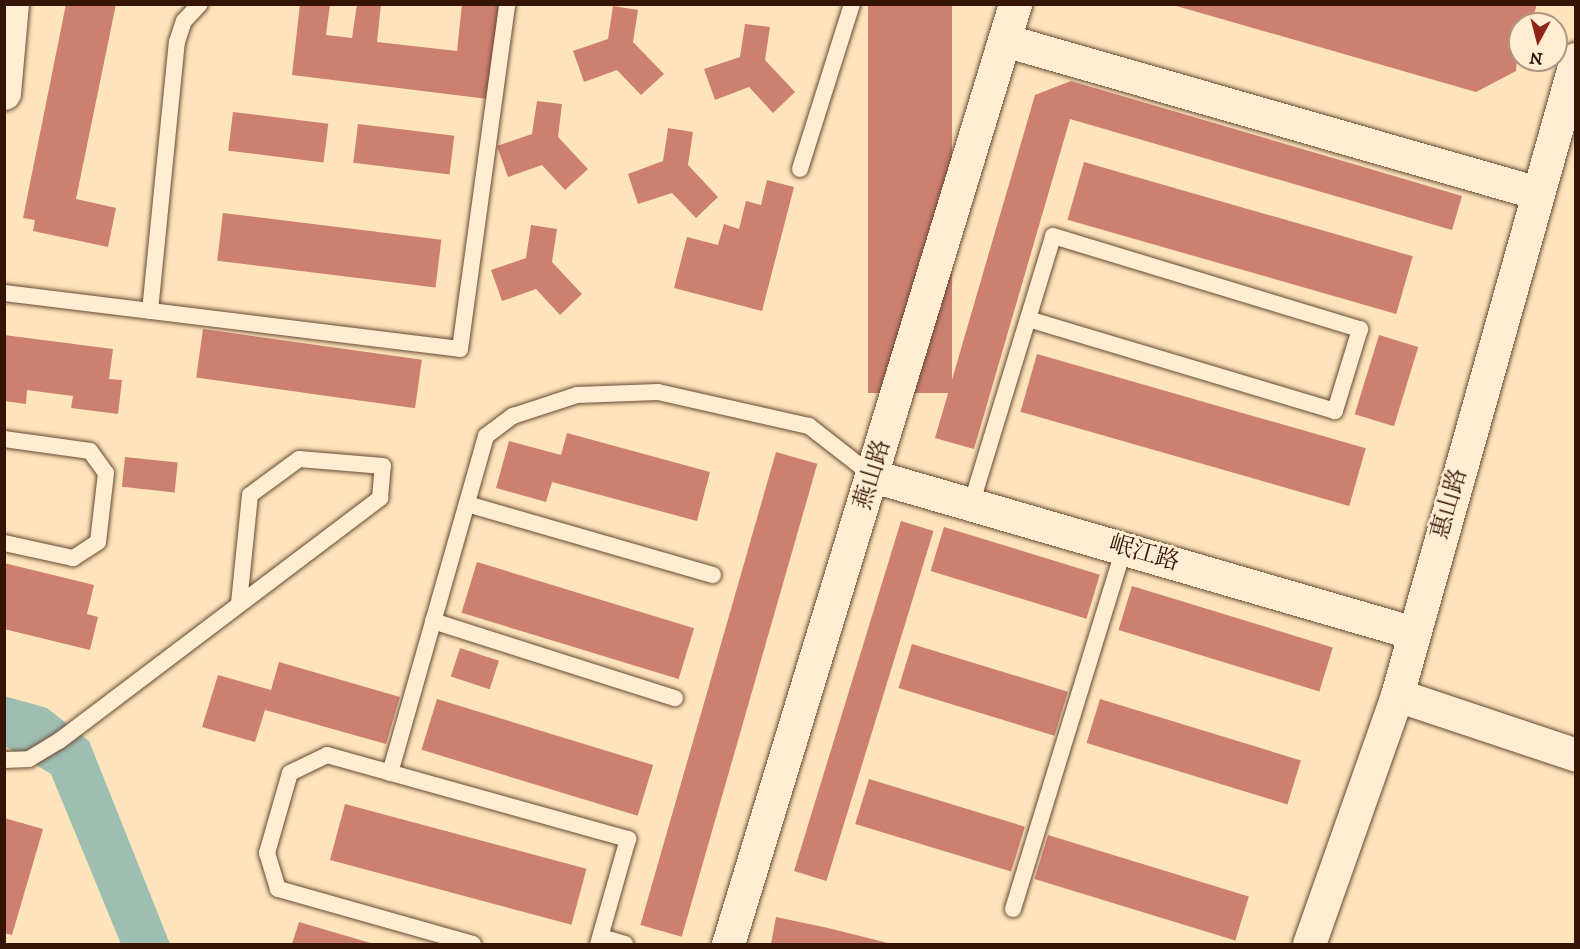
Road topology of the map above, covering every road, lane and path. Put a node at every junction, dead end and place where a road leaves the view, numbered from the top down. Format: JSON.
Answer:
{"nodes":[{"id":1,"x":12,"y":4,"type":"edge"},
{"id":2,"x":200,"y":4,"type":"edge"},
{"id":3,"x":507,"y":4,"type":"edge"},
{"id":4,"x":852,"y":4,"type":"edge"},
{"id":5,"x":1015,"y":4,"type":"edge"},
{"id":6,"x":1004,"y":40,"type":"junction"},
{"id":7,"x":1575,"y":59,"type":"edge"},
{"id":8,"x":4,"y":93,"type":"edge"},
{"id":9,"x":800,"y":169,"type":"dead end"},
{"id":10,"x":1538,"y":193,"type":"junction"},
{"id":11,"x":4,"y":293,"type":"edge"},
{"id":12,"x":150,"y":311,"type":"junction"},
{"id":13,"x":1028,"y":319,"type":"junction"},
{"id":14,"x":4,"y":439,"type":"edge"},
{"id":15,"x":873,"y":477,"type":"junction"},
{"id":16,"x":467,"y":504,"type":"junction"},
{"id":17,"x":971,"y":505,"type":"junction"},
{"id":18,"x":4,"y":543,"type":"edge"},
{"id":19,"x":1124,"y":549,"type":"junction"},
{"id":20,"x":713,"y":575,"type":"dead end"},
{"id":21,"x":239,"y":604,"type":"junction"},
{"id":22,"x":433,"y":621,"type":"junction"},
{"id":23,"x":1414,"y":633,"type":"junction"},
{"id":24,"x":1397,"y":695,"type":"junction"},
{"id":25,"x":675,"y":698,"type":"dead end"},
{"id":26,"x":1575,"y":755,"type":"edge"},
{"id":27,"x":4,"y":760,"type":"edge"},
{"id":28,"x":390,"y":773,"type":"junction"},
{"id":29,"x":1013,"y":909,"type":"dead end"},
{"id":30,"x":600,"y":941,"type":"edge"},
{"id":31,"x":473,"y":945,"type":"edge"},
{"id":32,"x":625,"y":945,"type":"edge"},
{"id":33,"x":729,"y":945,"type":"edge"},
{"id":34,"x":1309,"y":945,"type":"edge"}],
"edges":[{"from":1,"to":8,"type":"street"},
{"from":2,"to":12,"type":"lane"},
{"from":3,"to":12,"type":"lane"},
{"from":4,"to":9,"type":"lane"},
{"from":5,"to":6,"type":"street","name":"燕山路"},
{"from":6,"to":10,"type":"street"},
{"from":6,"to":15,"type":"street","name":"燕山路"},
{"from":7,"to":10,"type":"street","name":"惠山路"},
{"from":10,"to":23,"type":"street","name":"惠山路"},
{"from":11,"to":12,"type":"lane"},
{"from":13,"to":13,"type":"lane"},
{"from":13,"to":17,"type":"lane"},
{"from":14,"to":18,"type":"lane"},
{"from":15,"to":16,"type":"lane"},
{"from":15,"to":17,"type":"street","name":"岷江路"},
{"from":15,"to":33,"type":"street","name":"燕山路"},
{"from":16,"to":20,"type":"lane"},
{"from":16,"to":22,"type":"lane"},
{"from":17,"to":19,"type":"street","name":"岷江路"},
{"from":19,"to":23,"type":"street","name":"岷江路"},
{"from":19,"to":29,"type":"lane"},
{"from":21,"to":21,"type":"lane"},
{"from":21,"to":27,"type":"lane"},
{"from":22,"to":25,"type":"lane"},
{"from":22,"to":28,"type":"lane"},
{"from":23,"to":24,"type":"street","name":"惠山路"},
{"from":24,"to":26,"type":"street"},
{"from":24,"to":34,"type":"street","name":"惠山路"},
{"from":28,"to":30,"type":"lane"},
{"from":28,"to":31,"type":"lane"},
{"from":30,"to":32,"type":"lane"}]}
